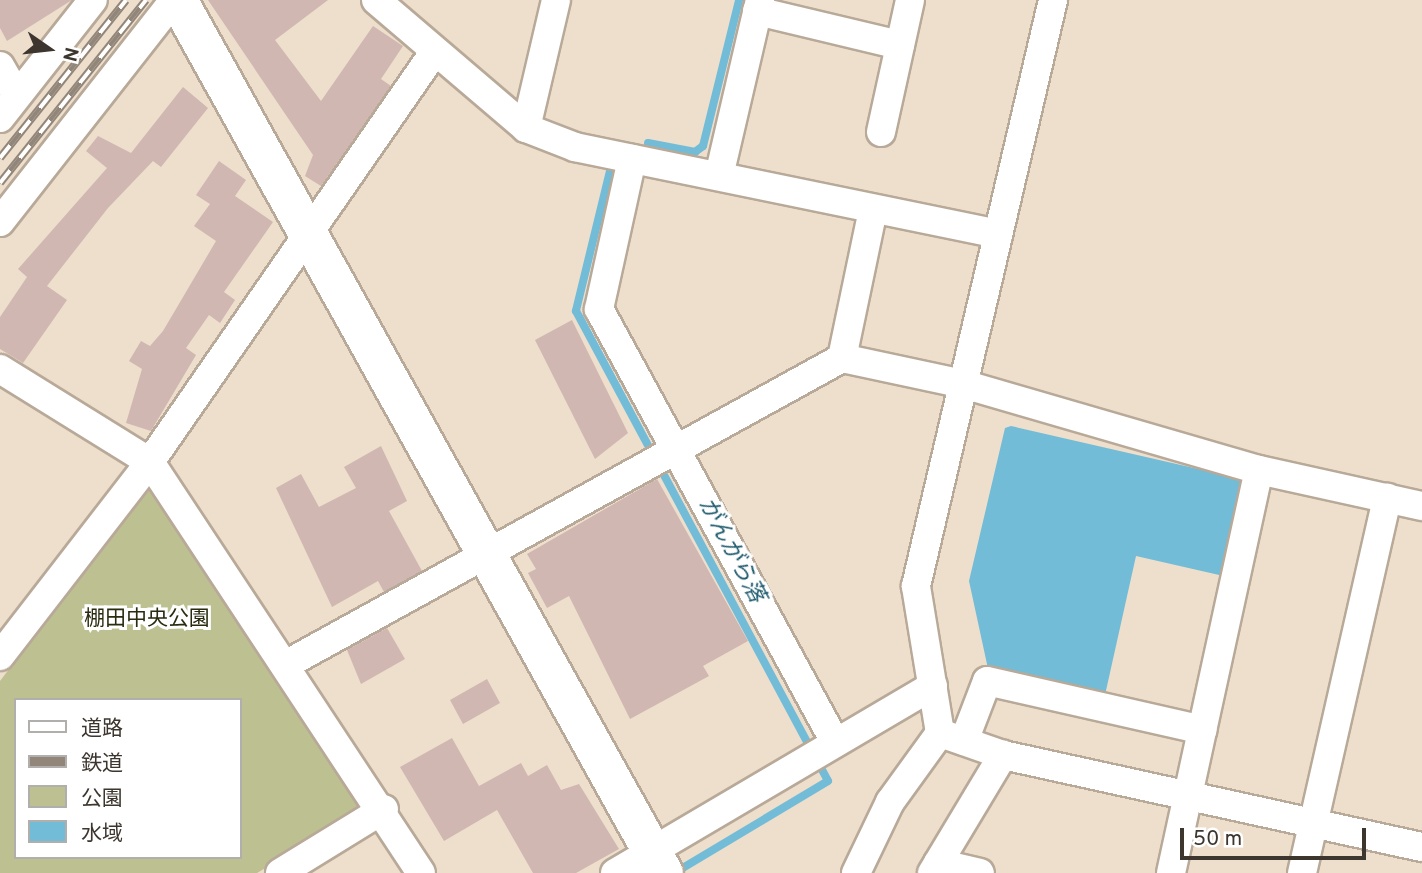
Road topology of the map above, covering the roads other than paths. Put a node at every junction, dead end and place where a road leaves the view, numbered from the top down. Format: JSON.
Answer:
{"nodes":[{"id":1,"x":93,"y":0,"type":"edge"},
{"id":2,"x":176,"y":0,"type":"edge"},
{"id":3,"x":376,"y":0,"type":"edge"},
{"id":4,"x":556,"y":0,"type":"edge"},
{"id":5,"x":910,"y":0,"type":"edge"},
{"id":6,"x":1053,"y":0,"type":"edge"},
{"id":7,"x":758,"y":6,"type":"edge"},
{"id":8,"x":900,"y":45,"type":"junction"},
{"id":9,"x":435,"y":51,"type":"junction"},
{"id":10,"x":0,"y":66,"type":"edge"},
{"id":11,"x":8,"y":107,"type":"edge"},
{"id":12,"x":526,"y":128,"type":"junction"},
{"id":13,"x":881,"y":132,"type":"dead end"},
{"id":14,"x":632,"y":159,"type":"junction"},
{"id":15,"x":719,"y":176,"type":"junction"},
{"id":16,"x":873,"y":209,"type":"junction"},
{"id":17,"x":0,"y":222,"type":"edge"},
{"id":18,"x":308,"y":234,"type":"junction"},
{"id":19,"x":998,"y":234,"type":"junction"},
{"id":20,"x":842,"y":358,"type":"junction"},
{"id":21,"x":0,"y":369,"type":"edge"},
{"id":22,"x":962,"y":384,"type":"junction"},
{"id":23,"x":670,"y":449,"type":"junction"},
{"id":24,"x":150,"y":462,"type":"junction"},
{"id":25,"x":1259,"y":470,"type":"junction"},
{"id":26,"x":1387,"y":498,"type":"junction"},
{"id":27,"x":1422,"y":506,"type":"edge"},
{"id":28,"x":486,"y":553,"type":"junction"},
{"id":29,"x":0,"y":656,"type":"edge"},
{"id":30,"x":287,"y":664,"type":"junction"},
{"id":31,"x":933,"y":686,"type":"junction"},
{"id":32,"x":1203,"y":730,"type":"junction"},
{"id":33,"x":952,"y":737,"type":"junction"},
{"id":34,"x":836,"y":743,"type":"junction"},
{"id":35,"x":1003,"y":755,"type":"junction"},
{"id":36,"x":1190,"y":793,"type":"junction"},
{"id":37,"x":384,"y":809,"type":"junction"},
{"id":38,"x":1314,"y":822,"type":"junction"},
{"id":39,"x":1422,"y":847,"type":"edge"},
{"id":40,"x":658,"y":863,"type":"edge"},
{"id":41,"x":935,"y":868,"type":"edge"},
{"id":42,"x":280,"y":873,"type":"edge"},
{"id":43,"x":421,"y":873,"type":"edge"},
{"id":44,"x":615,"y":873,"type":"edge"},
{"id":45,"x":856,"y":873,"type":"edge"},
{"id":46,"x":980,"y":873,"type":"edge"},
{"id":47,"x":1171,"y":873,"type":"edge"},
{"id":48,"x":1302,"y":873,"type":"edge"}],
"edges":[{"from":1,"to":11,"type":"street"},
{"from":2,"to":17,"type":"street"},
{"from":2,"to":18,"type":"street"},
{"from":3,"to":9,"type":"street"},
{"from":4,"to":12,"type":"street"},
{"from":5,"to":8,"type":"street"},
{"from":6,"to":19,"type":"street"},
{"from":7,"to":8,"type":"street"},
{"from":7,"to":15,"type":"street"},
{"from":8,"to":13,"type":"street"},
{"from":9,"to":12,"type":"street"},
{"from":9,"to":18,"type":"street"},
{"from":10,"to":11,"type":"street"},
{"from":12,"to":14,"type":"street"},
{"from":14,"to":15,"type":"street"},
{"from":14,"to":23,"type":"street"},
{"from":15,"to":16,"type":"street"},
{"from":16,"to":19,"type":"street"},
{"from":16,"to":20,"type":"street"},
{"from":18,"to":24,"type":"street"},
{"from":18,"to":28,"type":"street"},
{"from":19,"to":22,"type":"street"},
{"from":20,"to":22,"type":"street"},
{"from":20,"to":23,"type":"street"},
{"from":21,"to":24,"type":"street"},
{"from":22,"to":25,"type":"street"},
{"from":22,"to":31,"type":"street"},
{"from":23,"to":28,"type":"street"},
{"from":23,"to":34,"type":"street"},
{"from":24,"to":29,"type":"street"},
{"from":24,"to":30,"type":"street"},
{"from":25,"to":26,"type":"street"},
{"from":25,"to":32,"type":"street"},
{"from":26,"to":27,"type":"street"},
{"from":26,"to":38,"type":"street"},
{"from":28,"to":30,"type":"street"},
{"from":28,"to":40,"type":"street"},
{"from":30,"to":37,"type":"street"},
{"from":31,"to":33,"type":"street"},
{"from":31,"to":34,"type":"street"},
{"from":32,"to":33,"type":"street"},
{"from":32,"to":36,"type":"street"},
{"from":33,"to":35,"type":"street"},
{"from":33,"to":45,"type":"street"},
{"from":34,"to":40,"type":"street"},
{"from":35,"to":36,"type":"street"},
{"from":35,"to":41,"type":"street"},
{"from":36,"to":38,"type":"street"},
{"from":36,"to":47,"type":"street"},
{"from":37,"to":42,"type":"street"},
{"from":37,"to":43,"type":"street"},
{"from":38,"to":39,"type":"street"},
{"from":38,"to":48,"type":"street"},
{"from":40,"to":44,"type":"street"},
{"from":41,"to":46,"type":"street"}]}
